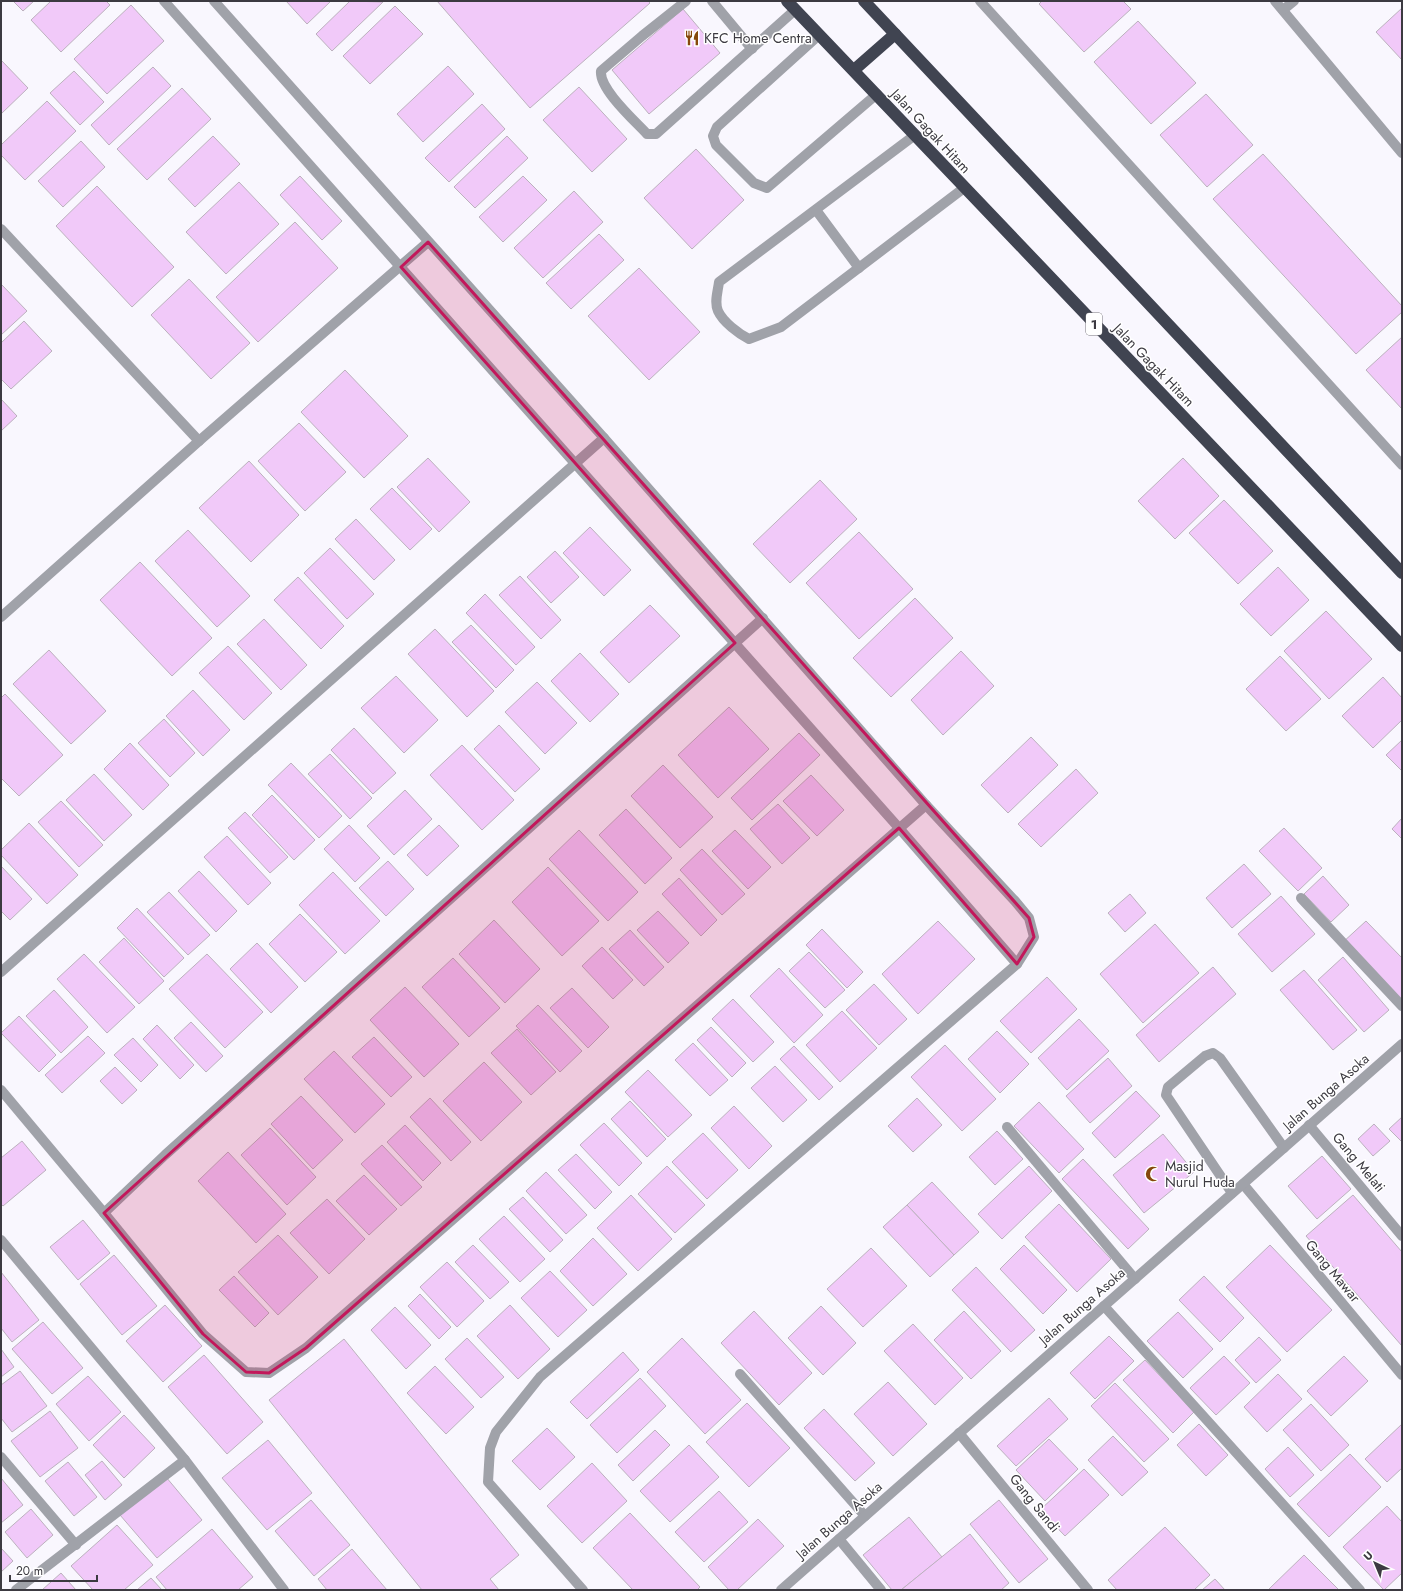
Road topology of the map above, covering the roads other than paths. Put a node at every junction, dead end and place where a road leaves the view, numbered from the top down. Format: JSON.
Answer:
{"nodes":[{"id":1,"x":164,"y":1,"type":"edge"},
{"id":2,"x":214,"y":1,"type":"edge"},
{"id":3,"x":686,"y":1,"type":"edge"},
{"id":4,"x":712,"y":1,"type":"edge"},
{"id":5,"x":864,"y":1,"type":"edge"},
{"id":6,"x":980,"y":1,"type":"edge"},
{"id":7,"x":1275,"y":1,"type":"edge"},
{"id":8,"x":1294,"y":1,"type":"edge"},
{"id":9,"x":791,"y":6,"type":"edge"},
{"id":10,"x":1283,"y":10,"type":"junction"},
{"id":11,"x":895,"y":34,"type":"junction"},
{"id":12,"x":819,"y":35,"type":"junction"},
{"id":13,"x":752,"y":49,"type":"junction"},
{"id":14,"x":854,"y":70,"type":"junction"},
{"id":15,"x":877,"y":94,"type":"junction"},
{"id":16,"x":915,"y":135,"type":"junction"},
{"id":17,"x":1402,"y":153,"type":"edge"},
{"id":18,"x":964,"y":188,"type":"junction"},
{"id":19,"x":816,"y":210,"type":"junction"},
{"id":20,"x":1,"y":229,"type":"edge"},
{"id":21,"x":428,"y":242,"type":"junction"},
{"id":22,"x":401,"y":267,"type":"junction"},
{"id":23,"x":859,"y":268,"type":"junction"},
{"id":24,"x":604,"y":438,"type":"junction"},
{"id":25,"x":199,"y":441,"type":"junction"},
{"id":26,"x":575,"y":464,"type":"junction"},
{"id":27,"x":1402,"y":465,"type":"edge"},
{"id":28,"x":1402,"y":573,"type":"edge"},
{"id":29,"x":1,"y":617,"type":"edge"},
{"id":30,"x":763,"y":618,"type":"junction"},
{"id":31,"x":735,"y":643,"type":"junction"},
{"id":32,"x":1402,"y":646,"type":"edge"},
{"id":33,"x":926,"y":805,"type":"junction"},
{"id":34,"x":899,"y":828,"type":"junction"},
{"id":35,"x":1301,"y":898,"type":"dead end"},
{"id":36,"x":1017,"y":964,"type":"junction"},
{"id":37,"x":1,"y":972,"type":"edge"},
{"id":38,"x":1402,"y":1006,"type":"edge"},
{"id":39,"x":1402,"y":1044,"type":"edge"},
{"id":40,"x":1,"y":1090,"type":"edge"},
{"id":41,"x":1309,"y":1125,"type":"junction"},
{"id":42,"x":1007,"y":1126,"type":"dead end"},
{"id":43,"x":1284,"y":1148,"type":"junction"},
{"id":44,"x":1243,"y":1184,"type":"junction"},
{"id":45,"x":1232,"y":1193,"type":"junction"},
{"id":46,"x":104,"y":1213,"type":"junction"},
{"id":47,"x":1402,"y":1236,"type":"edge"},
{"id":48,"x":1,"y":1240,"type":"edge"},
{"id":49,"x":1135,"y":1279,"type":"junction"},
{"id":50,"x":1104,"y":1306,"type":"junction"},
{"id":51,"x":740,"y":1374,"type":"dead end"},
{"id":52,"x":1402,"y":1375,"type":"edge"},
{"id":53,"x":959,"y":1433,"type":"junction"},
{"id":54,"x":1,"y":1457,"type":"edge"},
{"id":55,"x":185,"y":1460,"type":"junction"},
{"id":56,"x":865,"y":1516,"type":"junction"},
{"id":57,"x":839,"y":1539,"type":"junction"},
{"id":58,"x":76,"y":1545,"type":"junction"},
{"id":59,"x":16,"y":1590,"type":"edge"},
{"id":60,"x":284,"y":1590,"type":"edge"},
{"id":61,"x":583,"y":1590,"type":"edge"},
{"id":62,"x":781,"y":1590,"type":"edge"},
{"id":63,"x":881,"y":1590,"type":"edge"},
{"id":64,"x":1088,"y":1590,"type":"edge"},
{"id":65,"x":1360,"y":1590,"type":"edge"}],
"edges":[{"from":1,"to":22,"type":"street"},
{"from":2,"to":21,"type":"street"},
{"from":3,"to":13,"type":"street"},
{"from":4,"to":13,"type":"street"},
{"from":5,"to":11,"type":"highway"},
{"from":6,"to":27,"type":"street"},
{"from":7,"to":10,"type":"street"},
{"from":8,"to":10,"type":"street"},
{"from":9,"to":12,"type":"highway","name":"Jalan Gagak Hitam","number":"1"},
{"from":9,"to":13,"type":"street"},
{"from":10,"to":17,"type":"street"},
{"from":11,"to":14,"type":"highway"},
{"from":11,"to":28,"type":"highway"},
{"from":12,"to":14,"type":"highway","name":"Jalan Gagak Hitam","number":"1"},
{"from":12,"to":15,"type":"street"},
{"from":14,"to":15,"type":"highway","name":"Jalan Gagak Hitam","number":"1"},
{"from":15,"to":16,"type":"highway","name":"Jalan Gagak Hitam","number":"1"},
{"from":16,"to":18,"type":"highway","name":"Jalan Gagak Hitam","number":"1"},
{"from":16,"to":19,"type":"street"},
{"from":18,"to":23,"type":"street"},
{"from":18,"to":32,"type":"highway","name":"Jalan Gagak Hitam","number":"1"},
{"from":19,"to":23,"type":"street"},
{"from":19,"to":23,"type":"street"},
{"from":20,"to":25,"type":"street"},
{"from":21,"to":22,"type":"street"},
{"from":21,"to":24,"type":"street"},
{"from":22,"to":25,"type":"street"},
{"from":22,"to":26,"type":"street"},
{"from":24,"to":26,"type":"street"},
{"from":24,"to":30,"type":"street"},
{"from":25,"to":29,"type":"street"},
{"from":26,"to":31,"type":"street"},
{"from":26,"to":37,"type":"street"},
{"from":30,"to":31,"type":"street"},
{"from":30,"to":33,"type":"street"},
{"from":31,"to":34,"type":"street"},
{"from":31,"to":46,"type":"street"},
{"from":33,"to":34,"type":"street"},
{"from":33,"to":36,"type":"street"},
{"from":34,"to":36,"type":"street"},
{"from":34,"to":46,"type":"street"},
{"from":35,"to":38,"type":"street"},
{"from":36,"to":61,"type":"street"},
{"from":39,"to":41,"type":"street","name":"Jalan Bunga Asoka"},
{"from":40,"to":46,"type":"street"},
{"from":41,"to":43,"type":"street","name":"Jalan Bunga Asoka"},
{"from":41,"to":47,"type":"street","name":"Gang Melati"},
{"from":42,"to":49,"type":"street"},
{"from":43,"to":44,"type":"street","name":"Jalan Bunga Asoka"},
{"from":43,"to":45,"type":"street"},
{"from":44,"to":45,"type":"street","name":"Jalan Bunga Asoka"},
{"from":44,"to":52,"type":"street","name":"Gang Mawar"},
{"from":45,"to":49,"type":"street","name":"Jalan Bunga Asoka"},
{"from":48,"to":55,"type":"street"},
{"from":49,"to":50,"type":"street","name":"Jalan Bunga Asoka"},
{"from":50,"to":53,"type":"street","name":"Jalan Bunga Asoka"},
{"from":50,"to":65,"type":"street"},
{"from":51,"to":56,"type":"street"},
{"from":53,"to":56,"type":"street","name":"Jalan Bunga Asoka"},
{"from":53,"to":64,"type":"street","name":"Gang Sandi"},
{"from":54,"to":58,"type":"street"},
{"from":55,"to":58,"type":"street"},
{"from":55,"to":60,"type":"street"},
{"from":56,"to":57,"type":"street","name":"Jalan Bunga Asoka"},
{"from":57,"to":62,"type":"street","name":"Jalan Bunga Asoka"},
{"from":57,"to":63,"type":"street"},
{"from":58,"to":59,"type":"street"}]}
